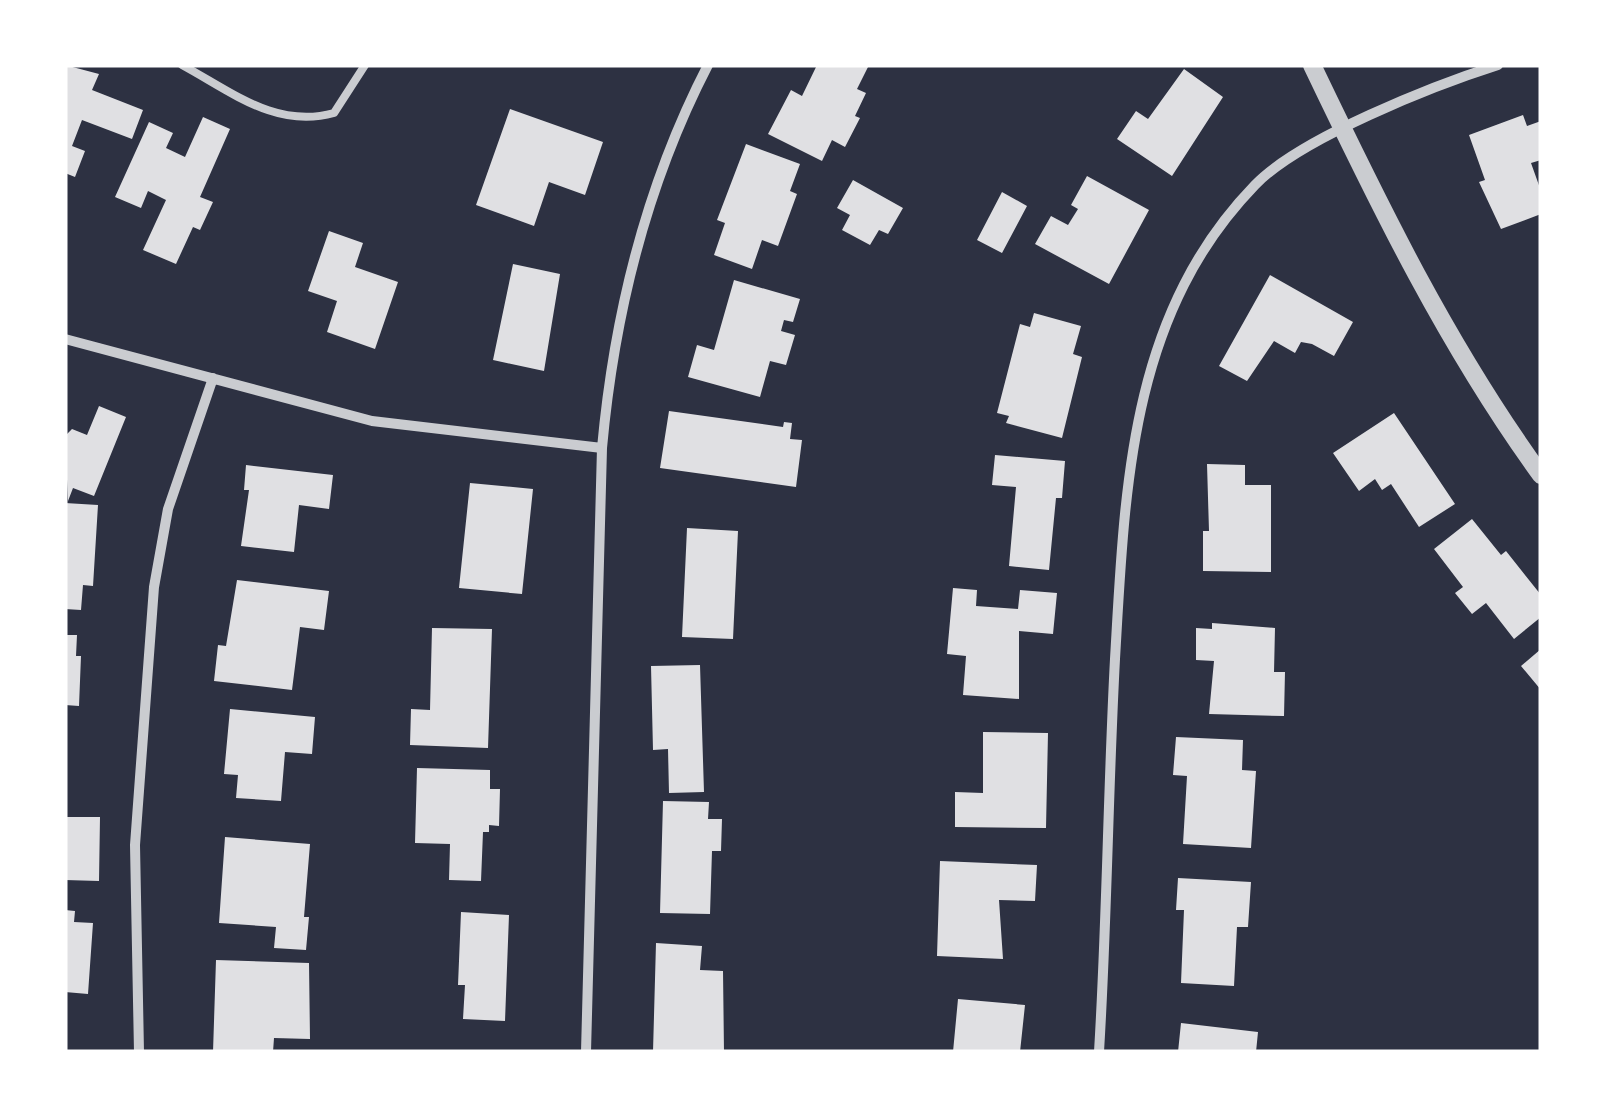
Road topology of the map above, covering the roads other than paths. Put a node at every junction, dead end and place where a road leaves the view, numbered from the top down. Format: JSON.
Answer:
{"nodes":[{"id":1,"x":182,"y":65,"type":"edge"},
{"id":2,"x":365,"y":65,"type":"edge"},
{"id":3,"x":708,"y":65,"type":"edge"},
{"id":4,"x":1312,"y":65,"type":"edge"},
{"id":5,"x":1498,"y":65,"type":"edge"},
{"id":6,"x":1344,"y":131,"type":"junction"},
{"id":7,"x":65,"y":339,"type":"edge"},
{"id":8,"x":213,"y":378,"type":"junction"},
{"id":9,"x":602,"y":448,"type":"junction"},
{"id":10,"x":1541,"y":475,"type":"edge"},
{"id":11,"x":139,"y":1052,"type":"edge"},
{"id":12,"x":586,"y":1052,"type":"edge"},
{"id":13,"x":1099,"y":1052,"type":"edge"}],
"edges":[{"from":1,"to":2,"type":"lane"},
{"from":3,"to":9,"type":"street"},
{"from":4,"to":6,"type":"street"},
{"from":5,"to":6,"type":"street"},
{"from":6,"to":10,"type":"street"},
{"from":6,"to":13,"type":"street"},
{"from":7,"to":8,"type":"street"},
{"from":8,"to":9,"type":"street"},
{"from":8,"to":11,"type":"street"},
{"from":9,"to":12,"type":"street"}]}
